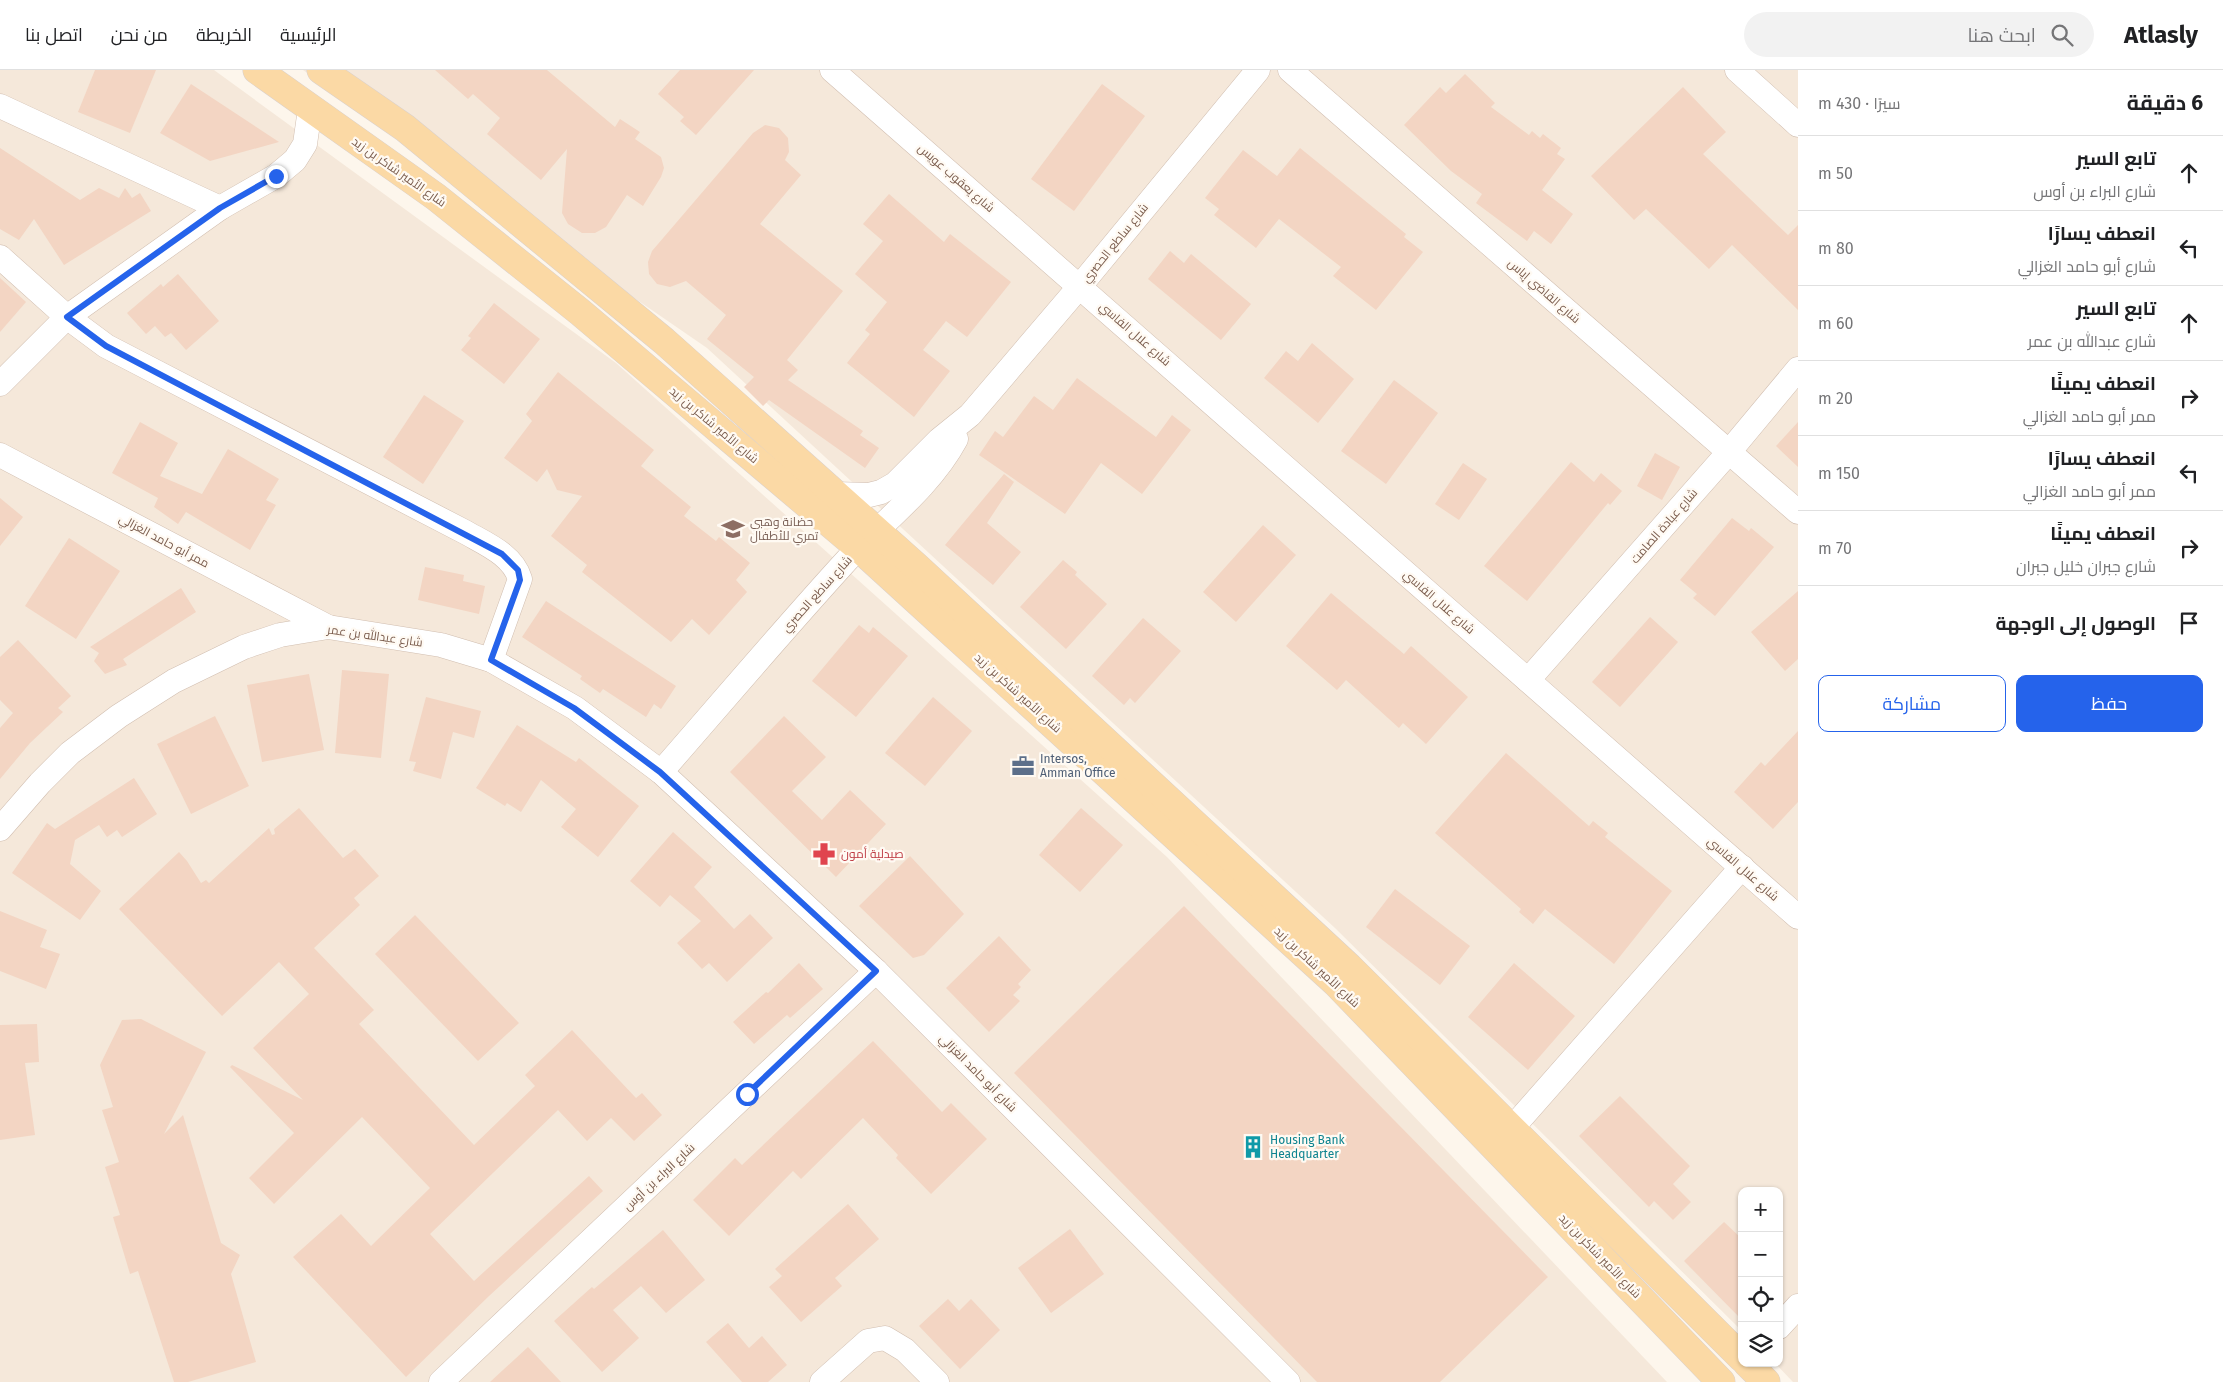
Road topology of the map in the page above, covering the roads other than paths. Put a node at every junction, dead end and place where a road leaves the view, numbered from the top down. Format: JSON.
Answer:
{"nodes":[{"id":1,"x":257,"y":70,"type":"edge"},
{"id":2,"x":321,"y":70,"type":"edge"},
{"id":3,"x":832,"y":70,"type":"edge"},
{"id":4,"x":1258,"y":70,"type":"edge"},
{"id":5,"x":1290,"y":70,"type":"edge"},
{"id":6,"x":1737,"y":70,"type":"edge"},
{"id":7,"x":0,"y":106,"type":"edge"},
{"id":8,"x":310,"y":109,"type":"junction"},
{"id":9,"x":1798,"y":125,"type":"edge"},
{"id":10,"x":220,"y":208,"type":"junction"},
{"id":11,"x":0,"y":256,"type":"edge"},
{"id":12,"x":1080,"y":286,"type":"junction"},
{"id":13,"x":67,"y":317,"type":"junction"},
{"id":14,"x":1798,"y":369,"type":"edge"},
{"id":15,"x":0,"y":384,"type":"edge"},
{"id":16,"x":970,"y":415,"type":"junction"},
{"id":17,"x":1728,"y":452,"type":"junction"},
{"id":18,"x":0,"y":455,"type":"edge"},
{"id":19,"x":836,"y":494,"type":"junction"},
{"id":20,"x":1798,"y":512,"type":"edge"},
{"id":21,"x":867,"y":540,"type":"junction"},
{"id":22,"x":328,"y":628,"type":"junction"},
{"id":23,"x":491,"y":660,"type":"junction"},
{"id":24,"x":1528,"y":680,"type":"junction"},
{"id":25,"x":660,"y":772,"type":"junction"},
{"id":26,"x":0,"y":829,"type":"edge"},
{"id":27,"x":1742,"y":867,"type":"junction"},
{"id":28,"x":1798,"y":917,"type":"edge"},
{"id":29,"x":876,"y":971,"type":"junction"},
{"id":30,"x":1504,"y":1139,"type":"junction"},
{"id":31,"x":1798,"y":1306,"type":"edge"},
{"id":32,"x":1783,"y":1323,"type":"edge"},
{"id":33,"x":1738,"y":1354,"type":"edge"},
{"id":34,"x":1751,"y":1367,"type":"edge"},
{"id":35,"x":441,"y":1382,"type":"edge"},
{"id":36,"x":822,"y":1382,"type":"edge"},
{"id":37,"x":937,"y":1382,"type":"edge"},
{"id":38,"x":1288,"y":1382,"type":"edge"},
{"id":39,"x":1721,"y":1382,"type":"edge"},
{"id":40,"x":1766,"y":1382,"type":"edge"}],
"edges":[{"from":1,"to":8,"type":"main road","name":"شارع الأمير شاكر بن زيد"},
{"from":2,"to":19,"type":"main road","name":"شارع الأمير شاكر بن زيد"},
{"from":3,"to":12,"type":"street","name":"شارع يعقوب عويس"},
{"from":4,"to":12,"type":"street","name":"شارع ساطع الحصري"},
{"from":5,"to":17,"type":"street","name":"شارع القاضي إياس"},
{"from":6,"to":9,"type":"street"},
{"from":7,"to":10,"type":"street"},
{"from":8,"to":10,"type":"street"},
{"from":8,"to":21,"type":"main road","name":"شارع الأمير شاكر بن زيد"},
{"from":10,"to":13,"type":"street"},
{"from":11,"to":13,"type":"street"},
{"from":12,"to":16,"type":"street","name":"شارع ساطع الحصري"},
{"from":12,"to":24,"type":"street","name":"شارع علال الفاسي"},
{"from":13,"to":15,"type":"street"},
{"from":13,"to":23,"type":"street"},
{"from":14,"to":17,"type":"street","name":"شارع عبادة الصامت"},
{"from":16,"to":19,"type":"street","name":"شارع ساطع الحصري"},
{"from":16,"to":21,"type":"street","name":"شارع ساطع الحصري"},
{"from":17,"to":20,"type":"street","name":"شارع القاضي إياس"},
{"from":17,"to":24,"type":"street","name":"شارع عبادة الصامت"},
{"from":18,"to":22,"type":"street","name":"ممر أبو حامد الغزالي"},
{"from":19,"to":21,"type":"main road","name":"شارع الأمير شاكر بن زيد"},
{"from":21,"to":25,"type":"street","name":"شارع ساطع الحصري"},
{"from":21,"to":30,"type":"main road","name":"شارع الأمير شاكر بن زيد"},
{"from":22,"to":23,"type":"street","name":"شارع عبدالله بن عمر"},
{"from":22,"to":26,"type":"street","name":"شارع عبدالله بن عمر"},
{"from":23,"to":25,"type":"street","name":"شارع عبدالله بن عمر"},
{"from":24,"to":27,"type":"street","name":"شارع علال الفاسي"},
{"from":25,"to":29,"type":"street","name":"شارع أبو حامد الغزالي"},
{"from":27,"to":28,"type":"street","name":"شارع علال الفاسي"},
{"from":27,"to":30,"type":"street"},
{"from":29,"to":35,"type":"street","name":"شارع البراء بن أوس"},
{"from":29,"to":38,"type":"street","name":"شارع أبو حامد الغزالي"},
{"from":30,"to":33,"type":"main road","name":"شارع الأمير شاكر بن زيد"},
{"from":30,"to":39,"type":"main road","name":"شارع الأمير شاكر بن زيد"},
{"from":31,"to":32,"type":"street"},
{"from":34,"to":40,"type":"main road"},
{"from":36,"to":37,"type":"street"}]}
